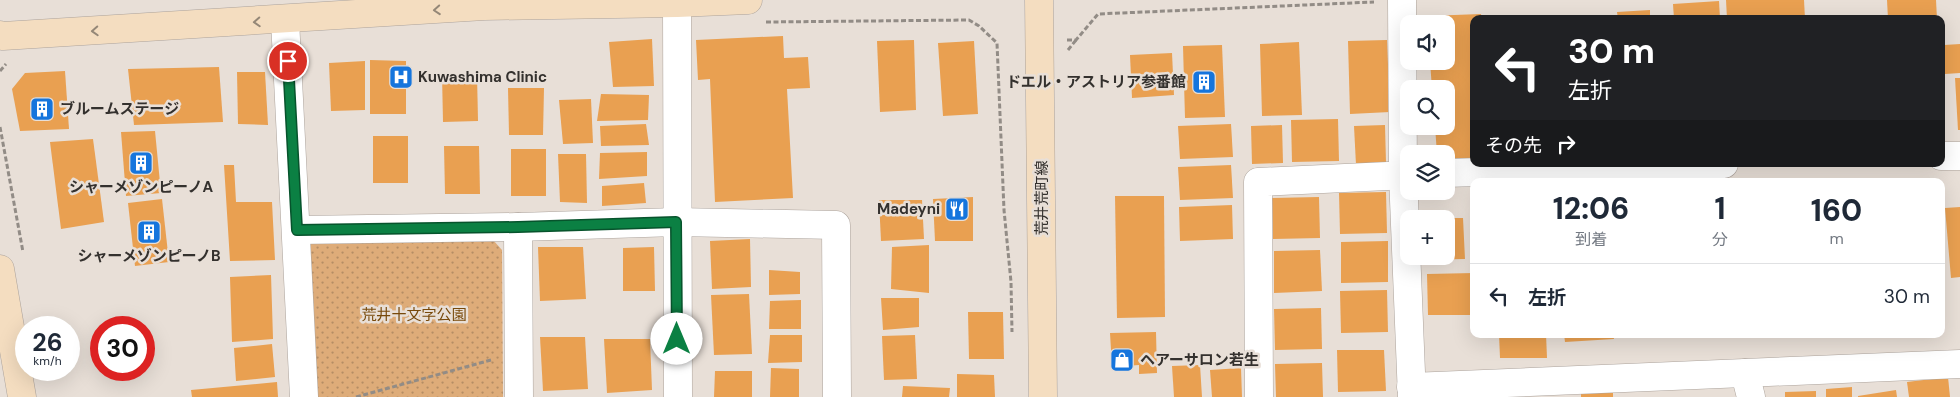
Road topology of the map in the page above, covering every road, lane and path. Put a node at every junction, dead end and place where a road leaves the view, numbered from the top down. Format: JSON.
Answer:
{"nodes":[{"id":1,"x":1039,"y":0,"type":"edge"},
{"id":2,"x":1392,"y":1,"type":"edge"},
{"id":3,"x":677,"y":3,"type":"junction"},
{"id":4,"x":754,"y":11,"type":"edge"},
{"id":5,"x":286,"y":20,"type":"junction"},
{"id":6,"x":0,"y":35,"type":"edge"},
{"id":7,"x":1060,"y":41,"type":"dead end"},
{"id":8,"x":0,"y":127,"type":"edge"},
{"id":9,"x":1404,"y":145,"type":"edge"},
{"id":10,"x":1945,"y":156,"type":"edge"},
{"id":11,"x":1960,"y":156,"type":"edge"},
{"id":12,"x":1641,"y":167,"type":"edge"},
{"id":13,"x":1455,"y":174,"type":"edge"},
{"id":14,"x":1400,"y":175,"type":"edge"},
{"id":15,"x":1407,"y":200,"type":"edge"},
{"id":16,"x":676,"y":222,"type":"junction"},
{"id":17,"x":518,"y":227,"type":"junction"},
{"id":18,"x":297,"y":230,"type":"junction"},
{"id":19,"x":12,"y":262,"type":"edge"},
{"id":20,"x":1012,"y":340,"type":"dead end"},
{"id":21,"x":496,"y":358,"type":"dead end"},
{"id":22,"x":1960,"y":364,"type":"edge"},
{"id":23,"x":1748,"y":385,"type":"edge"},
{"id":24,"x":1562,"y":389,"type":"edge"},
{"id":25,"x":1411,"y":392,"type":"edge"},
{"id":26,"x":22,"y":397,"type":"edge"},
{"id":27,"x":304,"y":397,"type":"edge"},
{"id":28,"x":356,"y":397,"type":"edge"},
{"id":29,"x":519,"y":397,"type":"edge"},
{"id":30,"x":678,"y":397,"type":"edge"},
{"id":31,"x":837,"y":397,"type":"edge"},
{"id":32,"x":1043,"y":397,"type":"edge"},
{"id":33,"x":1259,"y":397,"type":"edge"}],
"edges":[{"from":1,"to":32,"type":"street","name":"荒井荒町線"},
{"from":2,"to":7,"type":"path"},
{"from":2,"to":9,"type":"street"},
{"from":3,"to":4,"type":"street"},
{"from":3,"to":5,"type":"street","one_way":true},
{"from":3,"to":16,"type":"street"},
{"from":4,"to":20,"type":"path"},
{"from":5,"to":6,"type":"street","one_way":true},
{"from":5,"to":18,"type":"street"},
{"from":8,"to":19,"type":"path"},
{"from":10,"to":11,"type":"street"},
{"from":12,"to":13,"type":"street"},
{"from":14,"to":33,"type":"street"},
{"from":15,"to":25,"type":"street"},
{"from":16,"to":17,"type":"street"},
{"from":16,"to":30,"type":"street"},
{"from":16,"to":31,"type":"street"},
{"from":17,"to":18,"type":"street"},
{"from":17,"to":29,"type":"street"},
{"from":18,"to":27,"type":"street"},
{"from":19,"to":26,"type":"street"},
{"from":21,"to":28,"type":"path"},
{"from":22,"to":23,"type":"street"},
{"from":23,"to":24,"type":"street"},
{"from":24,"to":25,"type":"street"}]}
